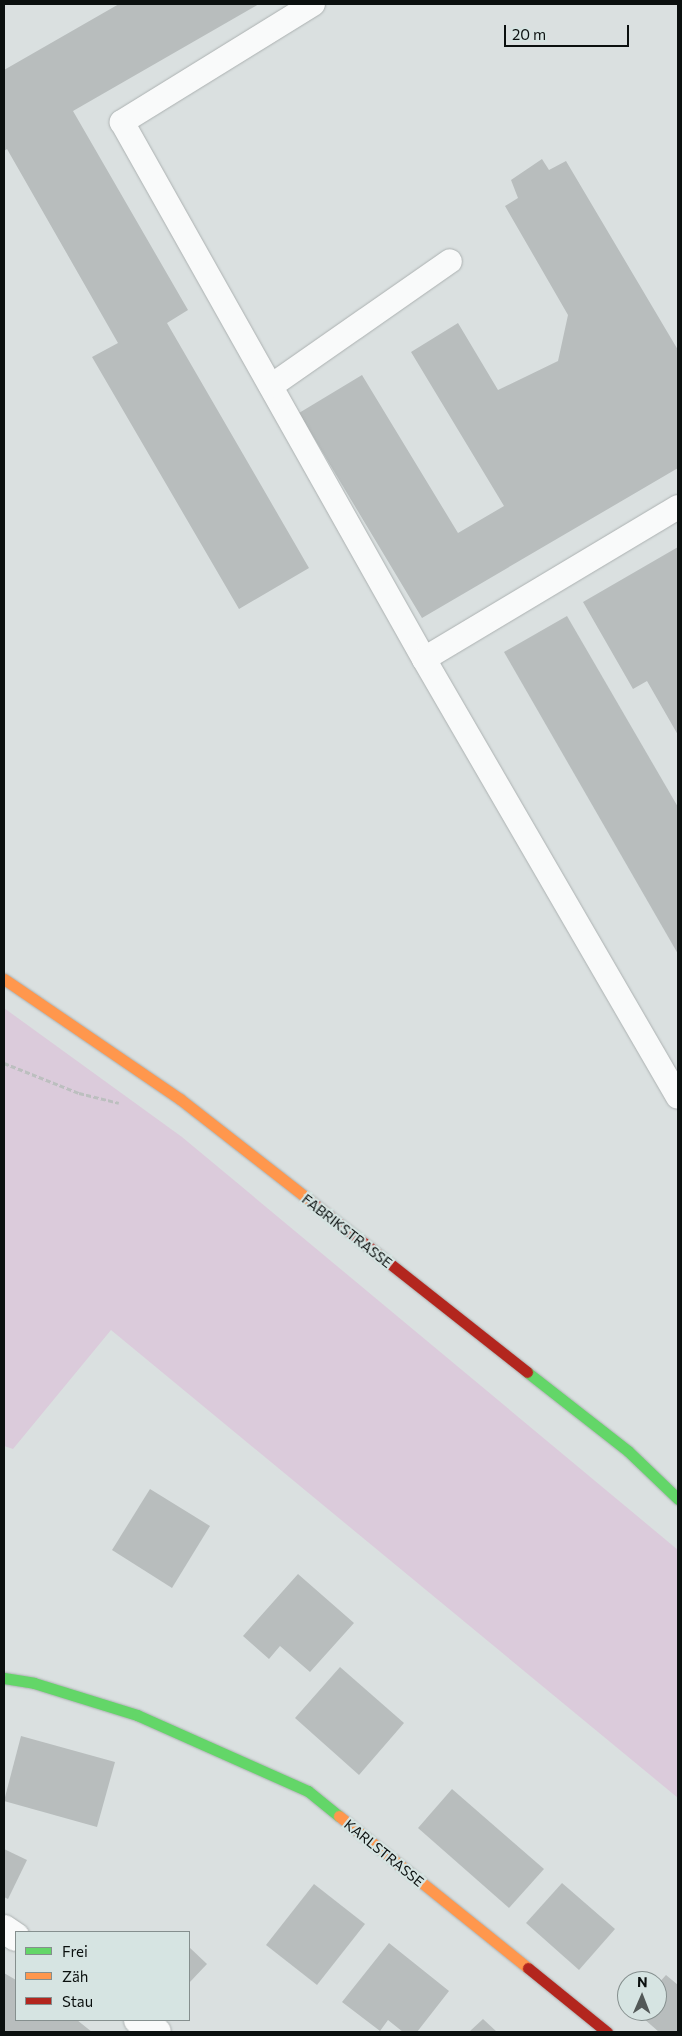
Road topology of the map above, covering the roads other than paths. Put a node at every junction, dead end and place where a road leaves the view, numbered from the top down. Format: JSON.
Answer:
{"nodes":[{"id":1,"x":313,"y":4,"type":"edge"},
{"id":2,"x":450,"y":261,"type":"dead end"},
{"id":3,"x":271,"y":386,"type":"junction"},
{"id":4,"x":678,"y":507,"type":"edge"},
{"id":5,"x":424,"y":659,"type":"junction"},
{"id":6,"x":4,"y":978,"type":"edge"},
{"id":7,"x":678,"y":1097,"type":"edge"},
{"id":8,"x":678,"y":1499,"type":"edge"},
{"id":9,"x":4,"y":1678,"type":"edge"},
{"id":10,"x":4,"y":1929,"type":"edge"},
{"id":11,"x":15,"y":1937,"type":"edge"},
{"id":12,"x":140,"y":2021,"type":"edge"},
{"id":13,"x":157,"y":2032,"type":"edge"},
{"id":14,"x":607,"y":2032,"type":"edge"}],
"edges":[{"from":1,"to":3,"type":"lane"},
{"from":2,"to":3,"type":"lane"},
{"from":3,"to":5,"type":"lane"},
{"from":4,"to":5,"type":"lane"},
{"from":5,"to":7,"type":"lane"},
{"from":6,"to":8,"type":"street","name":"FABRIKSTRASSE"},
{"from":9,"to":14,"type":"street","name":"KARLSTRASSE"},
{"from":10,"to":11,"type":"street"},
{"from":12,"to":13,"type":"street"}]}
